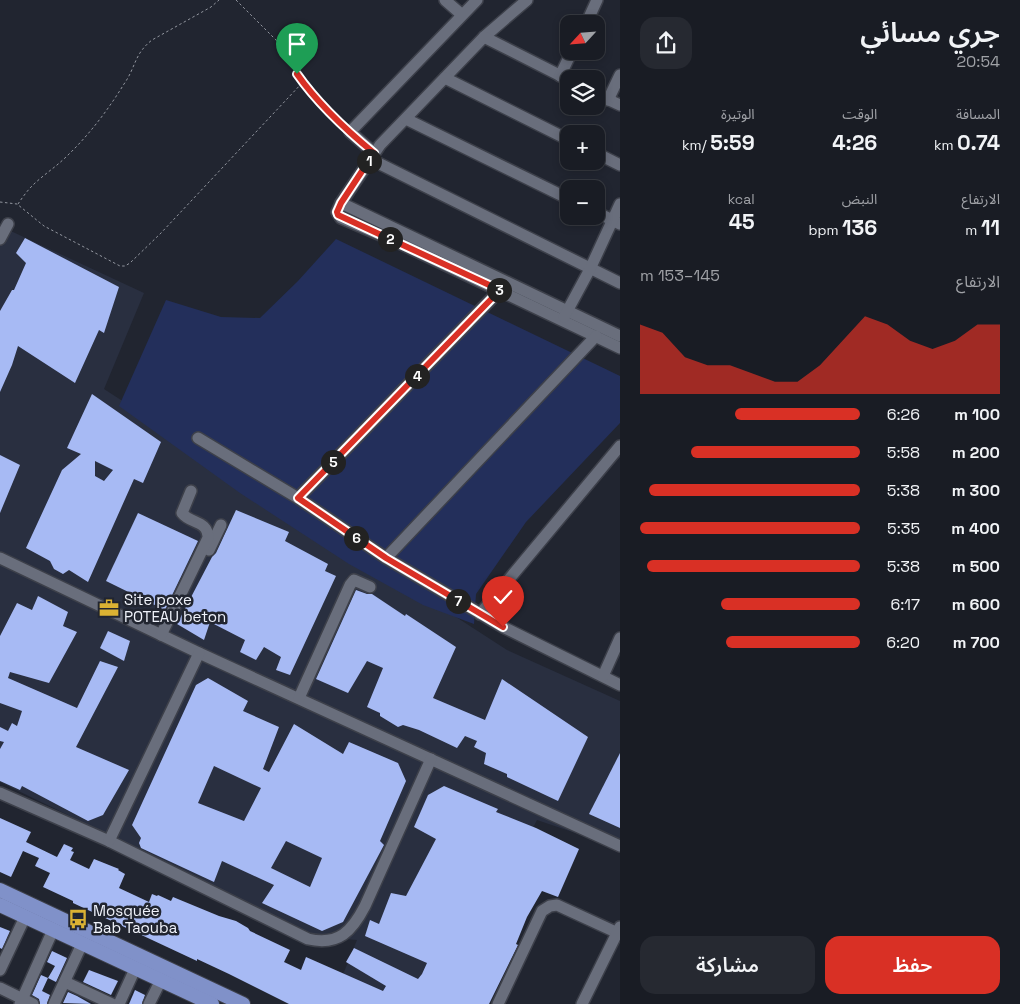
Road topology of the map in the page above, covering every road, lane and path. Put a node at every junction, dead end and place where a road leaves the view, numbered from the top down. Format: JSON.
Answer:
{"nodes":[{"id":1,"x":219,"y":0,"type":"edge"},
{"id":2,"x":236,"y":0,"type":"edge"},
{"id":3,"x":445,"y":0,"type":"edge"},
{"id":4,"x":477,"y":0,"type":"edge"},
{"id":5,"x":527,"y":0,"type":"edge"},
{"id":6,"x":597,"y":0,"type":"edge"},
{"id":7,"x":461,"y":14,"type":"junction"},
{"id":8,"x":590,"y":15,"type":"edge"},
{"id":9,"x":484,"y":37,"type":"junction"},
{"id":10,"x":620,"y":75,"type":"edge"},
{"id":11,"x":560,"y":76,"type":"edge"},
{"id":12,"x":445,"y":78,"type":"junction"},
{"id":13,"x":303,"y":82,"type":"junction"},
{"id":14,"x":605,"y":98,"type":"edge"},
{"id":15,"x":608,"y":100,"type":"junction"},
{"id":16,"x":620,"y":106,"type":"edge"},
{"id":17,"x":406,"y":119,"type":"junction"},
{"id":18,"x":350,"y":132,"type":"junction"},
{"id":19,"x":560,"y":136,"type":"edge"},
{"id":20,"x":372,"y":156,"type":"junction"},
{"id":21,"x":605,"y":158,"type":"edge"},
{"id":22,"x":620,"y":165,"type":"edge"},
{"id":23,"x":560,"y":195,"type":"edge"},
{"id":24,"x":0,"y":202,"type":"edge"},
{"id":25,"x":341,"y":203,"type":"junction"},
{"id":26,"x":17,"y":204,"type":"junction"},
{"id":27,"x":620,"y":204,"type":"edge"},
{"id":28,"x":616,"y":222,"type":"edge"},
{"id":29,"x":8,"y":224,"type":"dead end"},
{"id":30,"x":0,"y":239,"type":"edge"},
{"id":31,"x":590,"y":269,"type":"junction"},
{"id":32,"x":620,"y":283,"type":"edge"},
{"id":33,"x":500,"y":290,"type":"junction"},
{"id":34,"x":564,"y":315,"type":"junction"},
{"id":35,"x":596,"y":336,"type":"junction"},
{"id":36,"x":620,"y":336,"type":"edge"},
{"id":37,"x":620,"y":348,"type":"edge"},
{"id":38,"x":198,"y":438,"type":"dead end"},
{"id":39,"x":620,"y":446,"type":"edge"},
{"id":40,"x":191,"y":491,"type":"dead end"},
{"id":41,"x":298,"y":498,"type":"junction"},
{"id":42,"x":221,"y":525,"type":"dead end"},
{"id":43,"x":0,"y":558,"type":"edge"},
{"id":44,"x":386,"y":558,"type":"junction"},
{"id":45,"x":370,"y":588,"type":"dead end"},
{"id":46,"x":480,"y":614,"type":"junction"},
{"id":47,"x":165,"y":636,"type":"junction"},
{"id":48,"x":620,"y":638,"type":"edge"},
{"id":49,"x":199,"y":653,"type":"junction"},
{"id":50,"x":602,"y":676,"type":"junction"},
{"id":51,"x":620,"y":685,"type":"edge"},
{"id":52,"x":299,"y":698,"type":"junction"},
{"id":53,"x":431,"y":759,"type":"junction"},
{"id":54,"x":0,"y":793,"type":"edge"},
{"id":55,"x":108,"y":841,"type":"junction"},
{"id":56,"x":620,"y":846,"type":"edge"},
{"id":57,"x":0,"y":890,"type":"edge"},
{"id":58,"x":0,"y":905,"type":"edge"},
{"id":59,"x":25,"y":917,"type":"junction"},
{"id":60,"x":53,"y":930,"type":"junction"},
{"id":61,"x":619,"y":931,"type":"edge"},
{"id":62,"x":82,"y":944,"type":"junction"},
{"id":63,"x":4,"y":952,"type":"edge"},
{"id":64,"x":135,"y":968,"type":"junction"},
{"id":65,"x":0,"y":970,"type":"edge"},
{"id":66,"x":161,"y":980,"type":"junction"},
{"id":67,"x":65,"y":982,"type":"junction"},
{"id":68,"x":0,"y":988,"type":"edge"},
{"id":69,"x":192,"y":994,"type":"edge"},
{"id":70,"x":25,"y":1002,"type":"edge"},
{"id":71,"x":106,"y":1003,"type":"edge"},
{"id":72,"x":54,"y":1004,"type":"edge"},
{"id":73,"x":119,"y":1004,"type":"edge"},
{"id":74,"x":149,"y":1004,"type":"edge"},
{"id":75,"x":212,"y":1004,"type":"edge"},
{"id":76,"x":243,"y":1004,"type":"edge"},
{"id":77,"x":498,"y":1004,"type":"edge"},
{"id":78,"x":582,"y":1004,"type":"edge"}],
"edges":[{"from":1,"to":26,"type":"path"},
{"from":2,"to":13,"type":"path"},
{"from":3,"to":7,"type":"street"},
{"from":4,"to":7,"type":"street"},
{"from":5,"to":9,"type":"street"},
{"from":6,"to":8,"type":"street"},
{"from":7,"to":18,"type":"street"},
{"from":9,"to":11,"type":"street"},
{"from":9,"to":12,"type":"street"},
{"from":10,"to":15,"type":"street"},
{"from":12,"to":17,"type":"street"},
{"from":12,"to":19,"type":"street"},
{"from":13,"to":18,"type":"path"},
{"from":13,"to":26,"type":"path"},
{"from":14,"to":15,"type":"street"},
{"from":15,"to":16,"type":"street"},
{"from":17,"to":20,"type":"street"},
{"from":17,"to":23,"type":"street"},
{"from":18,"to":20,"type":"street"},
{"from":20,"to":25,"type":"street"},
{"from":20,"to":31,"type":"street"},
{"from":21,"to":22,"type":"street"},
{"from":24,"to":26,"type":"path"},
{"from":25,"to":33,"type":"street"},
{"from":25,"to":34,"type":"street"},
{"from":27,"to":28,"type":"street"},
{"from":28,"to":31,"type":"street"},
{"from":29,"to":30,"type":"street"},
{"from":31,"to":32,"type":"street"},
{"from":31,"to":34,"type":"street"},
{"from":33,"to":34,"type":"street"},
{"from":33,"to":41,"type":"street"},
{"from":34,"to":35,"type":"street"},
{"from":34,"to":36,"type":"street"},
{"from":35,"to":37,"type":"street"},
{"from":35,"to":44,"type":"street"},
{"from":38,"to":41,"type":"street"},
{"from":39,"to":46,"type":"street"},
{"from":40,"to":47,"type":"street"},
{"from":41,"to":44,"type":"street"},
{"from":42,"to":47,"type":"street"},
{"from":43,"to":47,"type":"street"},
{"from":44,"to":46,"type":"street"},
{"from":45,"to":52,"type":"street"},
{"from":46,"to":50,"type":"street"},
{"from":47,"to":49,"type":"street"},
{"from":48,"to":50,"type":"street"},
{"from":49,"to":52,"type":"street"},
{"from":49,"to":55,"type":"street"},
{"from":50,"to":51,"type":"street"},
{"from":52,"to":53,"type":"street"},
{"from":53,"to":55,"type":"street"},
{"from":53,"to":56,"type":"street"},
{"from":54,"to":55,"type":"street"},
{"from":57,"to":69,"type":"main road"},
{"from":58,"to":59,"type":"main road"},
{"from":59,"to":60,"type":"main road"},
{"from":59,"to":63,"type":"street"},
{"from":60,"to":62,"type":"main road"},
{"from":60,"to":70,"type":"street"},
{"from":61,"to":77,"type":"street"},
{"from":61,"to":78,"type":"street"},
{"from":62,"to":64,"type":"main road"},
{"from":62,"to":67,"type":"street"},
{"from":63,"to":65,"type":"street"},
{"from":64,"to":66,"type":"main road"},
{"from":64,"to":73,"type":"street"},
{"from":66,"to":69,"type":"main road"},
{"from":66,"to":74,"type":"street"},
{"from":67,"to":71,"type":"street"},
{"from":67,"to":72,"type":"street"},
{"from":68,"to":70,"type":"street"},
{"from":69,"to":75,"type":"main road"},
{"from":69,"to":76,"type":"main road"}]}
